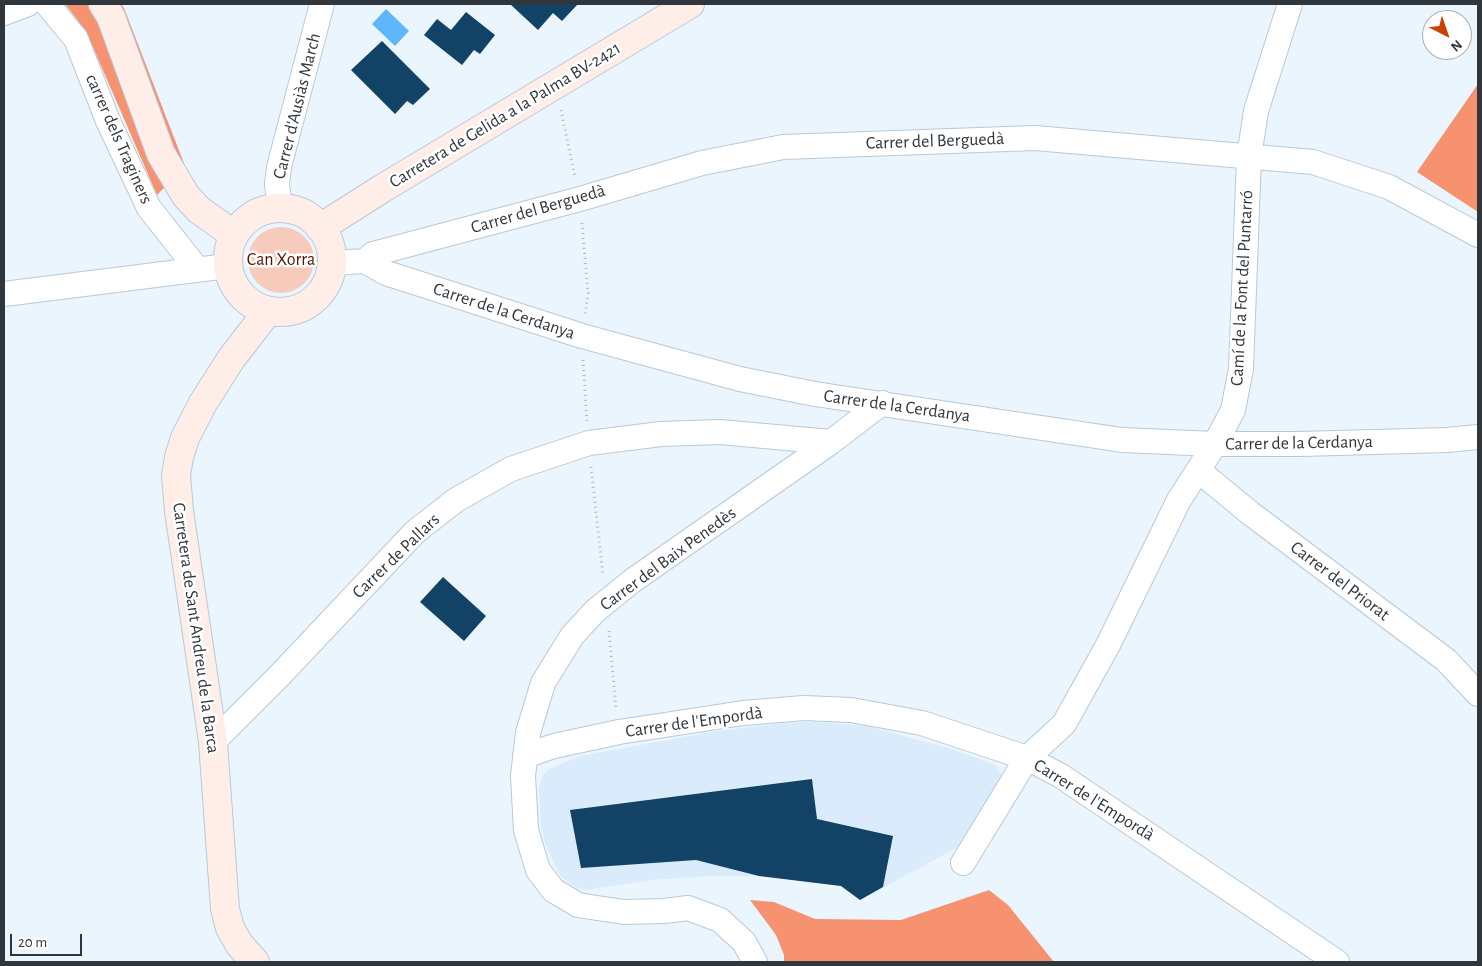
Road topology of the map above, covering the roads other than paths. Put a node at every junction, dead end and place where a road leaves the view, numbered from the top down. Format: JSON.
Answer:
{"nodes":[{"id":1,"x":28,"y":4,"type":"edge"},
{"id":2,"x":47,"y":4,"type":"edge"},
{"id":3,"x":103,"y":4,"type":"edge"},
{"id":4,"x":322,"y":4,"type":"edge"},
{"id":5,"x":690,"y":4,"type":"edge"},
{"id":6,"x":1290,"y":4,"type":"edge"},
{"id":7,"x":4,"y":13,"type":"edge"},
{"id":8,"x":1249,"y":157,"type":"junction"},
{"id":9,"x":280,"y":209,"type":"junction"},
{"id":10,"x":320,"y":228,"type":"junction"},
{"id":11,"x":233,"y":234,"type":"junction"},
{"id":12,"x":1478,"y":235,"type":"edge"},
{"id":13,"x":387,"y":262,"type":"junction"},
{"id":14,"x":334,"y":263,"type":"junction"},
{"id":15,"x":227,"y":266,"type":"junction"},
{"id":16,"x":198,"y":270,"type":"junction"},
{"id":17,"x":4,"y":294,"type":"edge"},
{"id":18,"x":268,"y":311,"type":"junction"},
{"id":19,"x":882,"y":403,"type":"junction"},
{"id":20,"x":1478,"y":436,"type":"edge"},
{"id":21,"x":831,"y":442,"type":"junction"},
{"id":22,"x":1216,"y":444,"type":"junction"},
{"id":23,"x":1200,"y":471,"type":"junction"},
{"id":24,"x":1478,"y":694,"type":"edge"},
{"id":25,"x":213,"y":742,"type":"junction"},
{"id":26,"x":526,"y":756,"type":"junction"},
{"id":27,"x":1026,"y":758,"type":"junction"},
{"id":28,"x":963,"y":864,"type":"dead end"},
{"id":29,"x":256,"y":962,"type":"edge"},
{"id":30,"x":755,"y":962,"type":"edge"},
{"id":31,"x":1337,"y":962,"type":"edge"}],
"edges":[{"from":1,"to":7,"type":"street"},
{"from":2,"to":16,"type":"street","name":"carrer dels Traginers"},
{"from":3,"to":11,"type":"street"},
{"from":4,"to":9,"type":"street","name":"Carrer d'Ausiàs March"},
{"from":5,"to":10,"type":"street","name":"Carretera de Gelida a la Palma BV-2421"},
{"from":6,"to":8,"type":"street","name":"Camí de la Font del Puntarró"},
{"from":8,"to":12,"type":"street","name":"Carrer del Berguedà"},
{"from":8,"to":13,"type":"street","name":"Carrer del Berguedà"},
{"from":8,"to":22,"type":"street","name":"Camí de la Font del Puntarró"},
{"from":9,"to":10,"type":"street"},
{"from":9,"to":11,"type":"street"},
{"from":10,"to":14,"type":"street"},
{"from":11,"to":15,"type":"street"},
{"from":13,"to":14,"type":"street","name":"Carrer de la Cerdanya"},
{"from":13,"to":19,"type":"street","name":"Carrer de la Cerdanya"},
{"from":14,"to":18,"type":"street"},
{"from":15,"to":16,"type":"street"},
{"from":15,"to":18,"type":"street"},
{"from":16,"to":17,"type":"street"},
{"from":18,"to":25,"type":"street","name":"Carretera de Sant Andreu de la Barca"},
{"from":19,"to":21,"type":"street","name":"Carrer del Baix Penedès"},
{"from":19,"to":22,"type":"street","name":"Carrer de la Cerdanya"},
{"from":20,"to":22,"type":"street","name":"Carrer de la Cerdanya"},
{"from":21,"to":25,"type":"street","name":"Carrer de Pallars"},
{"from":21,"to":26,"type":"street","name":"Carrer del Baix Penedès"},
{"from":22,"to":23,"type":"street","name":"Camí de la Font del Puntarró"},
{"from":23,"to":24,"type":"street","name":"Carrer del Priorat"},
{"from":23,"to":27,"type":"street","name":"Camí de la Font del Puntarró"},
{"from":25,"to":29,"type":"street","name":"Carretera de Sant Andreu de la Barca"},
{"from":26,"to":27,"type":"street","name":"Carrer de l'Empordà"},
{"from":26,"to":30,"type":"street","name":"Carrer del Baix Penedès"},
{"from":27,"to":28,"type":"street","name":"Camí de la Font del Puntarró"},
{"from":27,"to":31,"type":"street","name":"Carrer de l'Empordà"}]}
